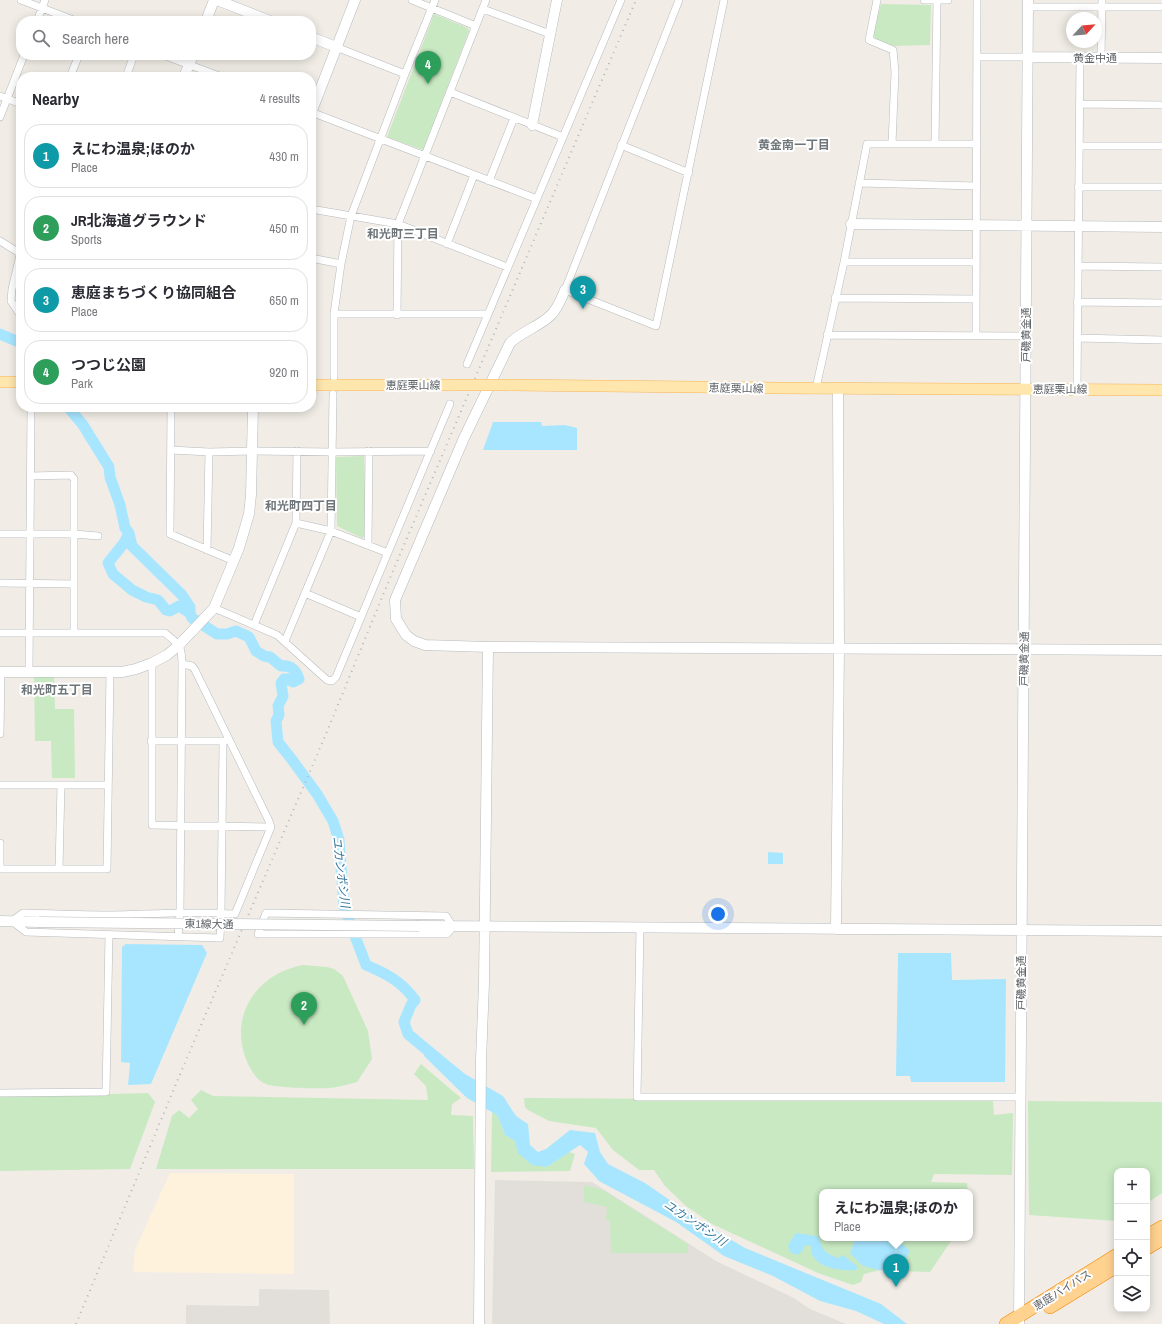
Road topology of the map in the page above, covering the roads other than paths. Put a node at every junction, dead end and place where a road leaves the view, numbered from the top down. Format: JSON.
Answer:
{"nodes":[{"id":1,"x":21,"y":0,"type":"edge"},
{"id":2,"x":45,"y":0,"type":"edge"},
{"id":3,"x":214,"y":0,"type":"edge"},
{"id":4,"x":217,"y":0,"type":"edge"},
{"id":5,"x":355,"y":0,"type":"edge"},
{"id":6,"x":412,"y":0,"type":"edge"},
{"id":7,"x":436,"y":0,"type":"edge"},
{"id":8,"x":486,"y":0,"type":"edge"},
{"id":9,"x":557,"y":0,"type":"edge"},
{"id":10,"x":621,"y":0,"type":"edge"},
{"id":11,"x":679,"y":0,"type":"edge"},
{"id":12,"x":724,"y":0,"type":"edge"},
{"id":13,"x":877,"y":0,"type":"edge"},
{"id":14,"x":924,"y":0,"type":"edge"},
{"id":15,"x":937,"y":0,"type":"edge"},
{"id":16,"x":948,"y":0,"type":"edge"},
{"id":17,"x":977,"y":0,"type":"edge"},
{"id":18,"x":1028,"y":3,"type":"edge"},
{"id":19,"x":1102,"y":3,"type":"edge"},
{"id":20,"x":1162,"y":7,"type":"edge"},
{"id":21,"x":42,"y":8,"type":"junction"},
{"id":22,"x":432,"y":8,"type":"junction"},
{"id":23,"x":483,"y":9,"type":"junction"},
{"id":24,"x":39,"y":16,"type":"edge"},
{"id":25,"x":63,"y":16,"type":"edge"},
{"id":26,"x":208,"y":16,"type":"edge"},
{"id":27,"x":257,"y":16,"type":"edge"},
{"id":28,"x":476,"y":26,"type":"junction"},
{"id":29,"x":550,"y":34,"type":"junction"},
{"id":30,"x":316,"y":39,"type":"edge"},
{"id":31,"x":336,"y":47,"type":"junction"},
{"id":32,"x":977,"y":57,"type":"junction"},
{"id":33,"x":1027,"y":58,"type":"junction"},
{"id":34,"x":1080,"y":58,"type":"junction"},
{"id":35,"x":1101,"y":58,"type":"junction"},
{"id":36,"x":1162,"y":58,"type":"edge"},
{"id":37,"x":22,"y":60,"type":"edge"},
{"id":38,"x":77,"y":60,"type":"edge"},
{"id":39,"x":132,"y":60,"type":"edge"},
{"id":40,"x":176,"y":60,"type":"edge"},
{"id":41,"x":191,"y":60,"type":"edge"},
{"id":42,"x":189,"y":65,"type":"junction"},
{"id":43,"x":17,"y":72,"type":"edge"},
{"id":44,"x":72,"y":72,"type":"edge"},
{"id":45,"x":128,"y":72,"type":"edge"},
{"id":46,"x":186,"y":72,"type":"edge"},
{"id":47,"x":208,"y":72,"type":"edge"},
{"id":48,"x":405,"y":74,"type":"junction"},
{"id":49,"x":16,"y":76,"type":"edge"},
{"id":50,"x":450,"y":92,"type":"junction"},
{"id":51,"x":0,"y":96,"type":"edge"},
{"id":52,"x":7,"y":99,"type":"junction"},
{"id":53,"x":316,"y":100,"type":"edge"},
{"id":54,"x":16,"y":102,"type":"edge"},
{"id":55,"x":1079,"y":104,"type":"junction"},
{"id":56,"x":1162,"y":105,"type":"edge"},
{"id":57,"x":316,"y":115,"type":"edge"},
{"id":58,"x":0,"y":117,"type":"edge"},
{"id":59,"x":514,"y":118,"type":"junction"},
{"id":60,"x":532,"y":124,"type":"junction"},
{"id":61,"x":563,"y":137,"type":"junction"},
{"id":62,"x":381,"y":139,"type":"junction"},
{"id":63,"x":892,"y":144,"type":"junction"},
{"id":64,"x":935,"y":144,"type":"junction"},
{"id":65,"x":977,"y":144,"type":"junction"},
{"id":66,"x":621,"y":145,"type":"junction"},
{"id":67,"x":1078,"y":146,"type":"junction"},
{"id":68,"x":1162,"y":146,"type":"edge"},
{"id":69,"x":425,"y":156,"type":"junction"},
{"id":70,"x":689,"y":173,"type":"junction"},
{"id":71,"x":474,"y":175,"type":"junction"},
{"id":72,"x":489,"y":181,"type":"junction"},
{"id":73,"x":859,"y":183,"type":"junction"},
{"id":74,"x":977,"y":186,"type":"junction"},
{"id":75,"x":1078,"y":187,"type":"junction"},
{"id":76,"x":1162,"y":187,"type":"edge"},
{"id":77,"x":537,"y":199,"type":"junction"},
{"id":78,"x":316,"y":210,"type":"edge"},
{"id":79,"x":351,"y":216,"type":"junction"},
{"id":80,"x":398,"y":224,"type":"junction"},
{"id":81,"x":851,"y":224,"type":"junction"},
{"id":82,"x":976,"y":226,"type":"junction"},
{"id":83,"x":1026,"y":226,"type":"junction"},
{"id":84,"x":1078,"y":226,"type":"junction"},
{"id":85,"x":1162,"y":227,"type":"edge"},
{"id":86,"x":0,"y":241,"type":"edge"},
{"id":87,"x":447,"y":244,"type":"junction"},
{"id":88,"x":16,"y":250,"type":"edge"},
{"id":89,"x":316,"y":259,"type":"edge"},
{"id":90,"x":844,"y":262,"type":"junction"},
{"id":91,"x":976,"y":262,"type":"junction"},
{"id":92,"x":341,"y":264,"type":"junction"},
{"id":93,"x":1078,"y":266,"type":"junction"},
{"id":94,"x":1162,"y":267,"type":"edge"},
{"id":95,"x":507,"y":268,"type":"junction"},
{"id":96,"x":16,"y":273,"type":"edge"},
{"id":97,"x":565,"y":290,"type":"junction"},
{"id":98,"x":835,"y":298,"type":"junction"},
{"id":99,"x":976,"y":299,"type":"junction"},
{"id":100,"x":1078,"y":302,"type":"junction"},
{"id":101,"x":1162,"y":303,"type":"edge"},
{"id":102,"x":16,"y":309,"type":"edge"},
{"id":103,"x":334,"y":314,"type":"junction"},
{"id":104,"x":488,"y":314,"type":"junction"},
{"id":105,"x":397,"y":315,"type":"junction"},
{"id":106,"x":827,"y":335,"type":"junction"},
{"id":107,"x":976,"y":336,"type":"junction"},
{"id":108,"x":1026,"y":336,"type":"junction"},
{"id":109,"x":1077,"y":338,"type":"junction"},
{"id":110,"x":1162,"y":340,"type":"edge"},
{"id":111,"x":467,"y":364,"type":"dead end"},
{"id":112,"x":334,"y":377,"type":"dead end"},
{"id":113,"x":0,"y":382,"type":"edge"},
{"id":114,"x":16,"y":382,"type":"edge"},
{"id":115,"x":316,"y":385,"type":"edge"},
{"id":116,"x":816,"y":388,"type":"junction"},
{"id":117,"x":838,"y":389,"type":"junction"},
{"id":118,"x":1025,"y":389,"type":"junction"},
{"id":119,"x":1077,"y":389,"type":"junction"},
{"id":120,"x":1162,"y":390,"type":"edge"},
{"id":121,"x":333,"y":394,"type":"dead end"},
{"id":122,"x":450,"y":404,"type":"dead end"},
{"id":123,"x":31,"y":412,"type":"edge"},
{"id":124,"x":171,"y":412,"type":"edge"},
{"id":125,"x":254,"y":412,"type":"edge"},
{"id":126,"x":171,"y":450,"type":"junction"},
{"id":127,"x":253,"y":450,"type":"junction"},
{"id":128,"x":297,"y":451,"type":"junction"},
{"id":129,"x":369,"y":451,"type":"junction"},
{"id":130,"x":431,"y":451,"type":"junction"},
{"id":131,"x":209,"y":452,"type":"junction"},
{"id":132,"x":332,"y":452,"type":"junction"},
{"id":133,"x":31,"y":476,"type":"junction"},
{"id":134,"x":296,"y":523,"type":"junction"},
{"id":135,"x":331,"y":531,"type":"junction"},
{"id":136,"x":0,"y":534,"type":"edge"},
{"id":137,"x":29,"y":534,"type":"junction"},
{"id":138,"x":74,"y":534,"type":"junction"},
{"id":139,"x":98,"y":536,"type":"dead end"},
{"id":140,"x":368,"y":545,"type":"junction"},
{"id":141,"x":207,"y":550,"type":"junction"},
{"id":142,"x":388,"y":553,"type":"junction"},
{"id":143,"x":234,"y":561,"type":"junction"},
{"id":144,"x":0,"y":583,"type":"edge"},
{"id":145,"x":30,"y":584,"type":"junction"},
{"id":146,"x":74,"y":584,"type":"junction"},
{"id":147,"x":305,"y":593,"type":"junction"},
{"id":148,"x":214,"y":608,"type":"junction"},
{"id":149,"x":361,"y":617,"type":"junction"},
{"id":150,"x":254,"y":625,"type":"junction"},
{"id":151,"x":0,"y":633,"type":"edge"},
{"id":152,"x":29,"y":633,"type":"junction"},
{"id":153,"x":74,"y":633,"type":"junction"},
{"id":154,"x":285,"y":640,"type":"junction"},
{"id":155,"x":179,"y":645,"type":"junction"},
{"id":156,"x":488,"y":647,"type":"junction"},
{"id":157,"x":839,"y":648,"type":"junction"},
{"id":158,"x":1024,"y":650,"type":"junction"},
{"id":159,"x":1162,"y":650,"type":"edge"},
{"id":160,"x":152,"y":663,"type":"junction"},
{"id":161,"x":182,"y":664,"type":"junction"},
{"id":162,"x":0,"y":672,"type":"edge"},
{"id":163,"x":29,"y":672,"type":"junction"},
{"id":164,"x":110,"y":673,"type":"junction"},
{"id":165,"x":0,"y":734,"type":"edge"},
{"id":166,"x":226,"y":740,"type":"junction"},
{"id":167,"x":151,"y":741,"type":"junction"},
{"id":168,"x":182,"y":741,"type":"junction"},
{"id":169,"x":0,"y":785,"type":"edge"},
{"id":170,"x":61,"y":785,"type":"junction"},
{"id":171,"x":108,"y":785,"type":"junction"},
{"id":172,"x":180,"y":826,"type":"junction"},
{"id":173,"x":222,"y":827,"type":"junction"},
{"id":174,"x":271,"y":827,"type":"junction"},
{"id":175,"x":0,"y":843,"type":"edge"},
{"id":176,"x":0,"y":869,"type":"edge"},
{"id":177,"x":59,"y":869,"type":"junction"},
{"id":178,"x":180,"y":913,"type":"junction"},
{"id":179,"x":221,"y":913,"type":"junction"},
{"id":180,"x":12,"y":921,"type":"junction"},
{"id":181,"x":0,"y":922,"type":"edge"},
{"id":182,"x":484,"y":926,"type":"junction"},
{"id":183,"x":453,"y":927,"type":"junction"},
{"id":184,"x":640,"y":928,"type":"junction"},
{"id":185,"x":836,"y":929,"type":"junction"},
{"id":186,"x":1021,"y":930,"type":"junction"},
{"id":187,"x":1162,"y":931,"type":"edge"},
{"id":188,"x":108,"y":935,"type":"junction"},
{"id":189,"x":178,"y":936,"type":"junction"},
{"id":190,"x":0,"y":1093,"type":"edge"},
{"id":191,"x":1020,"y":1097,"type":"junction"},
{"id":192,"x":1162,"y":1227,"type":"edge"},
{"id":193,"x":1150,"y":1234,"type":"edge"},
{"id":194,"x":1162,"y":1239,"type":"edge"},
{"id":195,"x":1150,"y":1246,"type":"edge"},
{"id":196,"x":1114,"y":1257,"type":"edge"},
{"id":197,"x":1114,"y":1268,"type":"edge"},
{"id":198,"x":1020,"y":1322,"type":"edge"},
{"id":199,"x":479,"y":1324,"type":"edge"},
{"id":200,"x":1006,"y":1324,"type":"edge"}],
"edges":[{"from":1,"to":21,"type":"street"},
{"from":2,"to":21,"type":"street"},
{"from":3,"to":26,"type":"street"},
{"from":4,"to":27,"type":"street"},
{"from":5,"to":31,"type":"street"},
{"from":6,"to":22,"type":"street"},
{"from":7,"to":22,"type":"street"},
{"from":8,"to":23,"type":"street"},
{"from":9,"to":29,"type":"street"},
{"from":10,"to":61,"type":"street"},
{"from":11,"to":66,"type":"street"},
{"from":12,"to":70,"type":"street"},
{"from":13,"to":63,"type":"street"},
{"from":14,"to":15,"type":"street"},
{"from":15,"to":16,"type":"street"},
{"from":15,"to":64,"type":"street"},
{"from":17,"to":32,"type":"street"},
{"from":18,"to":19,"type":"street"},
{"from":18,"to":33,"type":"street","name":"戸磯黄金通"},
{"from":19,"to":20,"type":"street"},
{"from":19,"to":35,"type":"street"},
{"from":21,"to":24,"type":"street"},
{"from":21,"to":25,"type":"street"},
{"from":22,"to":28,"type":"street"},
{"from":22,"to":48,"type":"street"},
{"from":23,"to":28,"type":"street"},
{"from":23,"to":29,"type":"street"},
{"from":28,"to":50,"type":"street"},
{"from":29,"to":60,"type":"street"},
{"from":30,"to":31,"type":"street"},
{"from":31,"to":48,"type":"street"},
{"from":31,"to":53,"type":"street"},
{"from":32,"to":33,"type":"street"},
{"from":32,"to":65,"type":"street"},
{"from":33,"to":34,"type":"street","name":"黄金中通"},
{"from":33,"to":83,"type":"street","name":"戸磯黄金通"},
{"from":34,"to":35,"type":"street","name":"黄金中通"},
{"from":34,"to":55,"type":"street"},
{"from":35,"to":36,"type":"street","name":"黄金中通"},
{"from":37,"to":43,"type":"street"},
{"from":38,"to":44,"type":"street"},
{"from":39,"to":45,"type":"street"},
{"from":40,"to":42,"type":"street"},
{"from":41,"to":42,"type":"street"},
{"from":42,"to":46,"type":"street"},
{"from":42,"to":47,"type":"street"},
{"from":48,"to":62,"type":"street"},
{"from":49,"to":52,"type":"street"},
{"from":50,"to":59,"type":"street"},
{"from":50,"to":69,"type":"street"},
{"from":51,"to":52,"type":"street"},
{"from":52,"to":54,"type":"street"},
{"from":52,"to":58,"type":"street"},
{"from":55,"to":56,"type":"street"},
{"from":55,"to":67,"type":"street"},
{"from":57,"to":62,"type":"street"},
{"from":59,"to":60,"type":"street"},
{"from":59,"to":72,"type":"street"},
{"from":60,"to":61,"type":"street"},
{"from":61,"to":77,"type":"street"},
{"from":62,"to":69,"type":"street"},
{"from":62,"to":79,"type":"street"},
{"from":63,"to":64,"type":"street"},
{"from":63,"to":73,"type":"street"},
{"from":64,"to":65,"type":"street"},
{"from":65,"to":74,"type":"street"},
{"from":66,"to":70,"type":"street"},
{"from":66,"to":97,"type":"street"},
{"from":67,"to":68,"type":"street"},
{"from":67,"to":75,"type":"street"},
{"from":69,"to":71,"type":"street"},
{"from":69,"to":80,"type":"street"},
{"from":70,"to":97,"type":"street"},
{"from":71,"to":72,"type":"street"},
{"from":71,"to":87,"type":"street"},
{"from":72,"to":77,"type":"street"},
{"from":73,"to":74,"type":"street"},
{"from":73,"to":81,"type":"street"},
{"from":74,"to":82,"type":"street"},
{"from":75,"to":76,"type":"street"},
{"from":75,"to":84,"type":"street"},
{"from":77,"to":95,"type":"street"},
{"from":78,"to":79,"type":"street"},
{"from":79,"to":80,"type":"street"},
{"from":79,"to":92,"type":"street"},
{"from":80,"to":87,"type":"street"},
{"from":80,"to":105,"type":"street"},
{"from":81,"to":82,"type":"street"},
{"from":81,"to":90,"type":"street"},
{"from":82,"to":83,"type":"street"},
{"from":82,"to":91,"type":"street"},
{"from":83,"to":84,"type":"street"},
{"from":83,"to":108,"type":"street","name":"戸磯黄金通"},
{"from":84,"to":85,"type":"street"},
{"from":84,"to":93,"type":"street"},
{"from":86,"to":88,"type":"street"},
{"from":87,"to":95,"type":"street"},
{"from":89,"to":92,"type":"street"},
{"from":90,"to":91,"type":"street"},
{"from":90,"to":98,"type":"street"},
{"from":91,"to":99,"type":"street"},
{"from":92,"to":103,"type":"street"},
{"from":93,"to":94,"type":"street"},
{"from":93,"to":100,"type":"street"},
{"from":95,"to":104,"type":"street"},
{"from":96,"to":102,"type":"street"},
{"from":97,"to":156,"type":"street"},
{"from":98,"to":99,"type":"street"},
{"from":98,"to":106,"type":"street"},
{"from":99,"to":107,"type":"street"},
{"from":100,"to":101,"type":"street"},
{"from":100,"to":109,"type":"street"},
{"from":103,"to":105,"type":"street"},
{"from":103,"to":112,"type":"street"},
{"from":104,"to":105,"type":"street"},
{"from":104,"to":111,"type":"street"},
{"from":106,"to":107,"type":"street"},
{"from":106,"to":116,"type":"street"},
{"from":107,"to":108,"type":"street"},
{"from":108,"to":118,"type":"street","name":"戸磯黄金通"},
{"from":109,"to":110,"type":"street"},
{"from":109,"to":119,"type":"street"},
{"from":113,"to":114,"type":"main road"},
{"from":115,"to":116,"type":"main road","name":"恵庭栗山線","bridge":true},
{"from":116,"to":117,"type":"main road","name":"恵庭栗山線"},
{"from":117,"to":118,"type":"main road","name":"恵庭栗山線"},
{"from":117,"to":157,"type":"street"},
{"from":118,"to":119,"type":"main road","name":"恵庭栗山線"},
{"from":118,"to":158,"type":"street","name":"戸磯黄金通"},
{"from":119,"to":120,"type":"main road","name":"恵庭栗山線"},
{"from":121,"to":132,"type":"street"},
{"from":122,"to":130,"type":"street"},
{"from":123,"to":133,"type":"street"},
{"from":124,"to":126,"type":"street"},
{"from":125,"to":127,"type":"street"},
{"from":126,"to":131,"type":"street"},
{"from":126,"to":141,"type":"street"},
{"from":127,"to":128,"type":"street"},
{"from":127,"to":131,"type":"street"},
{"from":127,"to":143,"type":"street"},
{"from":128,"to":132,"type":"street"},
{"from":128,"to":134,"type":"street"},
{"from":129,"to":130,"type":"street"},
{"from":129,"to":132,"type":"street"},
{"from":129,"to":140,"type":"street"},
{"from":130,"to":142,"type":"street"},
{"from":131,"to":141,"type":"street"},
{"from":132,"to":135,"type":"street"},
{"from":133,"to":137,"type":"street"},
{"from":133,"to":138,"type":"street"},
{"from":134,"to":135,"type":"street"},
{"from":134,"to":150,"type":"street"},
{"from":135,"to":140,"type":"street"},
{"from":135,"to":147,"type":"street"},
{"from":136,"to":137,"type":"street"},
{"from":137,"to":138,"type":"street"},
{"from":137,"to":145,"type":"street"},
{"from":138,"to":139,"type":"street"},
{"from":138,"to":146,"type":"street"},
{"from":140,"to":142,"type":"street"},
{"from":141,"to":143,"type":"street"},
{"from":142,"to":149,"type":"street"},
{"from":143,"to":148,"type":"street"},
{"from":144,"to":145,"type":"street"},
{"from":145,"to":146,"type":"street"},
{"from":145,"to":152,"type":"street"},
{"from":146,"to":153,"type":"street"},
{"from":147,"to":149,"type":"street"},
{"from":147,"to":154,"type":"street"},
{"from":148,"to":150,"type":"street"},
{"from":148,"to":155,"type":"street"},
{"from":149,"to":154,"type":"street"},
{"from":150,"to":154,"type":"street"},
{"from":151,"to":152,"type":"street"},
{"from":152,"to":153,"type":"street"},
{"from":152,"to":163,"type":"street"},
{"from":153,"to":155,"type":"street"},
{"from":155,"to":160,"type":"street"},
{"from":155,"to":161,"type":"street"},
{"from":156,"to":157,"type":"street"},
{"from":156,"to":182,"type":"street"},
{"from":157,"to":158,"type":"street"},
{"from":157,"to":185,"type":"street"},
{"from":158,"to":159,"type":"street"},
{"from":158,"to":186,"type":"street","name":"戸磯黄金通"},
{"from":160,"to":164,"type":"street"},
{"from":160,"to":167,"type":"street"},
{"from":161,"to":166,"type":"street"},
{"from":161,"to":168,"type":"street"},
{"from":162,"to":163,"type":"street"},
{"from":162,"to":165,"type":"street"},
{"from":163,"to":164,"type":"street"},
{"from":164,"to":171,"type":"street"},
{"from":166,"to":168,"type":"street"},
{"from":166,"to":173,"type":"street"},
{"from":166,"to":174,"type":"street"},
{"from":167,"to":168,"type":"street"},
{"from":167,"to":172,"type":"street"},
{"from":168,"to":172,"type":"street"},
{"from":169,"to":170,"type":"street"},
{"from":170,"to":171,"type":"street"},
{"from":170,"to":177,"type":"street"},
{"from":171,"to":177,"type":"street"},
{"from":172,"to":173,"type":"street"},
{"from":172,"to":178,"type":"street"},
{"from":173,"to":174,"type":"street"},
{"from":173,"to":179,"type":"street"},
{"from":174,"to":179,"type":"street"},
{"from":175,"to":176,"type":"street"},
{"from":176,"to":177,"type":"street"},
{"from":178,"to":179,"type":"street"},
{"from":178,"to":180,"type":"street"},
{"from":178,"to":189,"type":"street"},
{"from":179,"to":189,"type":"street"},
{"from":180,"to":181,"type":"street","name":"東1線大通"},
{"from":180,"to":183,"type":"street","name":"東1線大通","bridge":true},
{"from":180,"to":188,"type":"street"},
{"from":182,"to":183,"type":"street","name":"東1線大通"},
{"from":182,"to":184,"type":"street","name":"東1線大通"},
{"from":182,"to":199,"type":"street"},
{"from":183,"to":183,"type":"street"},
{"from":184,"to":185,"type":"street","name":"東1線大通"},
{"from":184,"to":191,"type":"street"},
{"from":185,"to":186,"type":"street","name":"東1線大通"},
{"from":186,"to":187,"type":"street","name":"東1線大通"},
{"from":186,"to":191,"type":"street","name":"戸磯黄金通"},
{"from":188,"to":189,"type":"street"},
{"from":188,"to":190,"type":"street"},
{"from":191,"to":198,"type":"street","name":"戸磯黄金通"},
{"from":192,"to":193,"type":"highway"},
{"from":194,"to":195,"type":"highway"},
{"from":196,"to":198,"type":"highway","name":"恵庭バイパス"},
{"from":197,"to":198,"type":"highway","name":"恵庭バイパス"},
{"from":198,"to":200,"type":"highway","name":"恵庭バイパス"}]}
